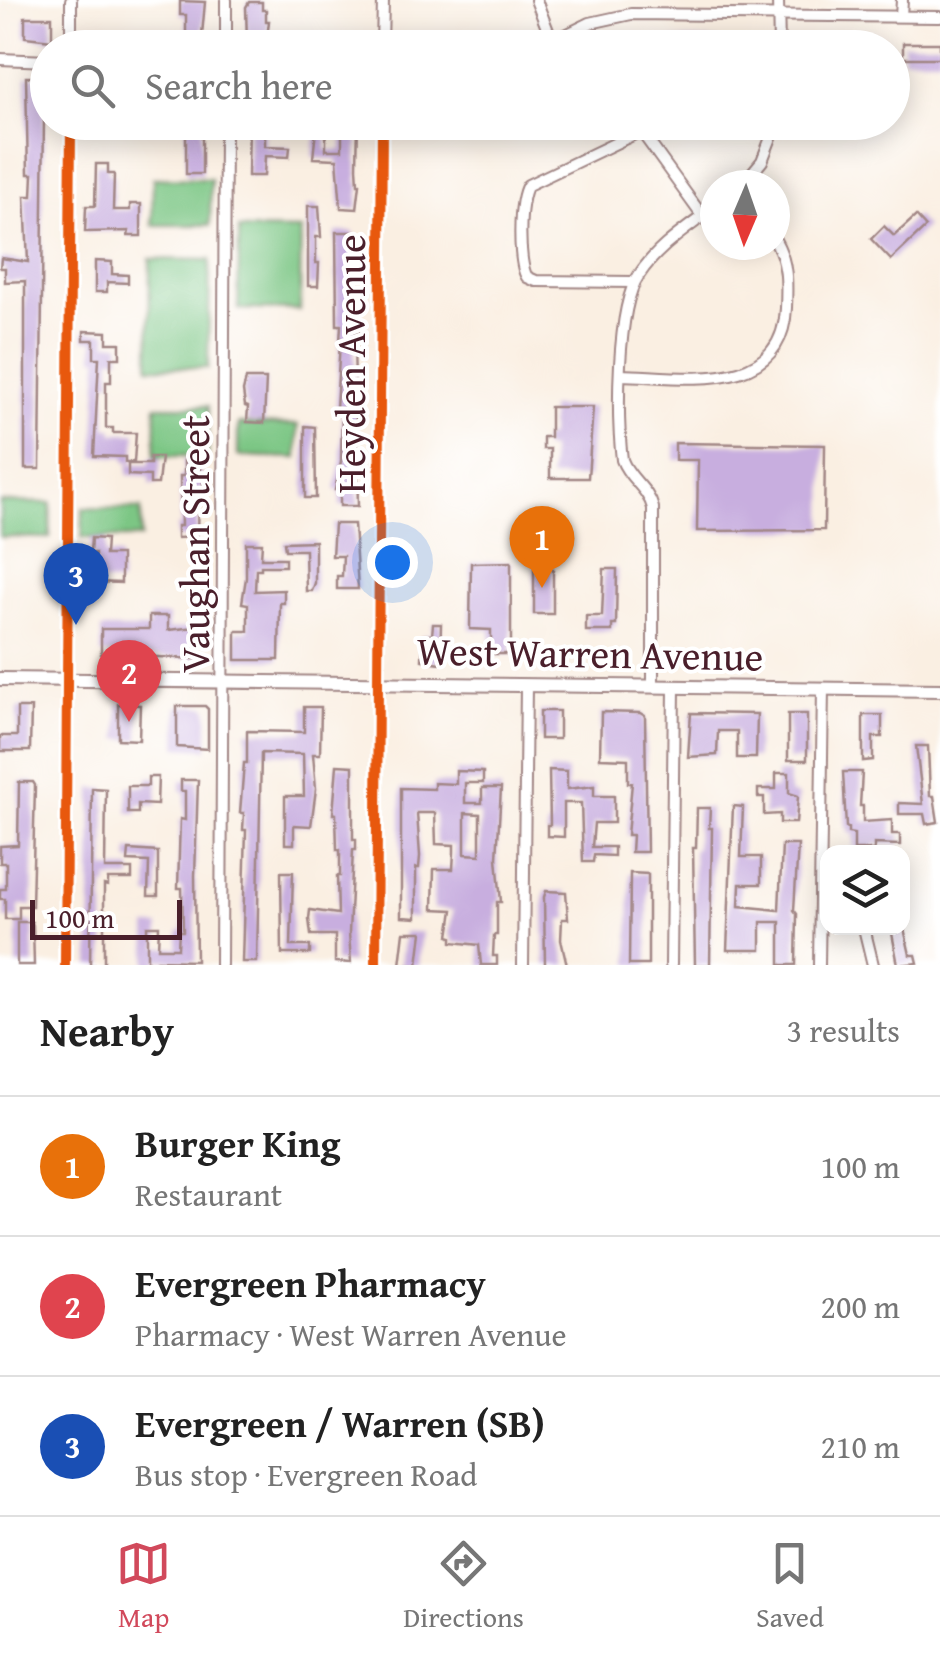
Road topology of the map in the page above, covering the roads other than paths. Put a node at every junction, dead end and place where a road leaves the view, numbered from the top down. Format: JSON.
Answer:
{"nodes":[{"id":1,"x":72,"y":0,"type":"edge"},
{"id":2,"x":226,"y":0,"type":"edge"},
{"id":3,"x":383,"y":0,"type":"edge"},
{"id":4,"x":536,"y":0,"type":"edge"},
{"id":5,"x":658,"y":0,"type":"edge"},
{"id":6,"x":778,"y":0,"type":"edge"},
{"id":7,"x":902,"y":0,"type":"edge"},
{"id":8,"x":658,"y":14,"type":"junction"},
{"id":9,"x":778,"y":15,"type":"junction"},
{"id":10,"x":901,"y":16,"type":"junction"},
{"id":11,"x":940,"y":17,"type":"edge"},
{"id":12,"x":71,"y":30,"type":"edge"},
{"id":13,"x":226,"y":30,"type":"edge"},
{"id":14,"x":382,"y":30,"type":"edge"},
{"id":15,"x":548,"y":30,"type":"edge"},
{"id":16,"x":578,"y":30,"type":"edge"},
{"id":17,"x":778,"y":30,"type":"edge"},
{"id":18,"x":0,"y":59,"type":"edge"},
{"id":19,"x":30,"y":60,"type":"edge"},
{"id":20,"x":71,"y":140,"type":"edge"},
{"id":21,"x":226,"y":140,"type":"edge"},
{"id":22,"x":382,"y":140,"type":"edge"},
{"id":23,"x":622,"y":140,"type":"edge"},
{"id":24,"x":647,"y":140,"type":"edge"},
{"id":25,"x":770,"y":140,"type":"edge"},
{"id":26,"x":754,"y":170,"type":"edge"},
{"id":27,"x":700,"y":213,"type":"edge"},
{"id":28,"x":700,"y":219,"type":"edge"},
{"id":29,"x":782,"y":260,"type":"edge"},
{"id":30,"x":634,"y":282,"type":"junction"},
{"id":31,"x":621,"y":375,"type":"junction"},
{"id":32,"x":0,"y":679,"type":"edge"},
{"id":33,"x":67,"y":680,"type":"junction"},
{"id":34,"x":223,"y":682,"type":"junction"},
{"id":35,"x":378,"y":684,"type":"junction"},
{"id":36,"x":526,"y":686,"type":"junction"},
{"id":37,"x":653,"y":687,"type":"junction"},
{"id":38,"x":674,"y":687,"type":"junction"},
{"id":39,"x":823,"y":688,"type":"junction"},
{"id":40,"x":940,"y":690,"type":"edge"},
{"id":41,"x":824,"y":845,"type":"edge"},
{"id":42,"x":821,"y":935,"type":"edge"},
{"id":43,"x":866,"y":935,"type":"edge"},
{"id":44,"x":65,"y":965,"type":"edge"},
{"id":45,"x":220,"y":965,"type":"edge"},
{"id":46,"x":376,"y":965,"type":"edge"},
{"id":47,"x":523,"y":965,"type":"edge"},
{"id":48,"x":671,"y":965,"type":"edge"},
{"id":49,"x":820,"y":965,"type":"edge"},
{"id":50,"x":874,"y":965,"type":"edge"}],
"edges":[{"from":1,"to":12,"type":"street"},
{"from":2,"to":13,"type":"street"},
{"from":3,"to":14,"type":"street"},
{"from":4,"to":15,"type":"street"},
{"from":5,"to":8,"type":"street"},
{"from":6,"to":9,"type":"street"},
{"from":7,"to":10,"type":"street"},
{"from":8,"to":9,"type":"street"},
{"from":8,"to":16,"type":"street"},
{"from":9,"to":10,"type":"street"},
{"from":9,"to":17,"type":"street"},
{"from":10,"to":11,"type":"street"},
{"from":18,"to":19,"type":"street"},
{"from":20,"to":33,"type":"street"},
{"from":21,"to":34,"type":"street","name":"Vaughan Street"},
{"from":22,"to":35,"type":"street","name":"Heyden Avenue"},
{"from":23,"to":30,"type":"street"},
{"from":24,"to":27,"type":"street"},
{"from":25,"to":26,"type":"street"},
{"from":28,"to":30,"type":"street"},
{"from":29,"to":31,"type":"street"},
{"from":30,"to":31,"type":"street"},
{"from":31,"to":37,"type":"street"},
{"from":32,"to":33,"type":"main road","name":"West Warren Avenue"},
{"from":33,"to":34,"type":"main road","name":"West Warren Avenue"},
{"from":33,"to":44,"type":"street"},
{"from":34,"to":35,"type":"main road","name":"West Warren Avenue"},
{"from":34,"to":45,"type":"street","name":"Vaughan Street"},
{"from":35,"to":36,"type":"main road","name":"West Warren Avenue"},
{"from":35,"to":46,"type":"street","name":"Heyden Avenue"},
{"from":36,"to":37,"type":"main road","name":"West Warren Avenue"},
{"from":36,"to":47,"type":"street"},
{"from":37,"to":38,"type":"main road","name":"West Warren Avenue"},
{"from":38,"to":39,"type":"main road","name":"West Warren Avenue"},
{"from":38,"to":48,"type":"street"},
{"from":39,"to":40,"type":"main road","name":"West Warren Avenue"},
{"from":39,"to":41,"type":"street"},
{"from":42,"to":49,"type":"street"},
{"from":43,"to":50,"type":"street"}]}
